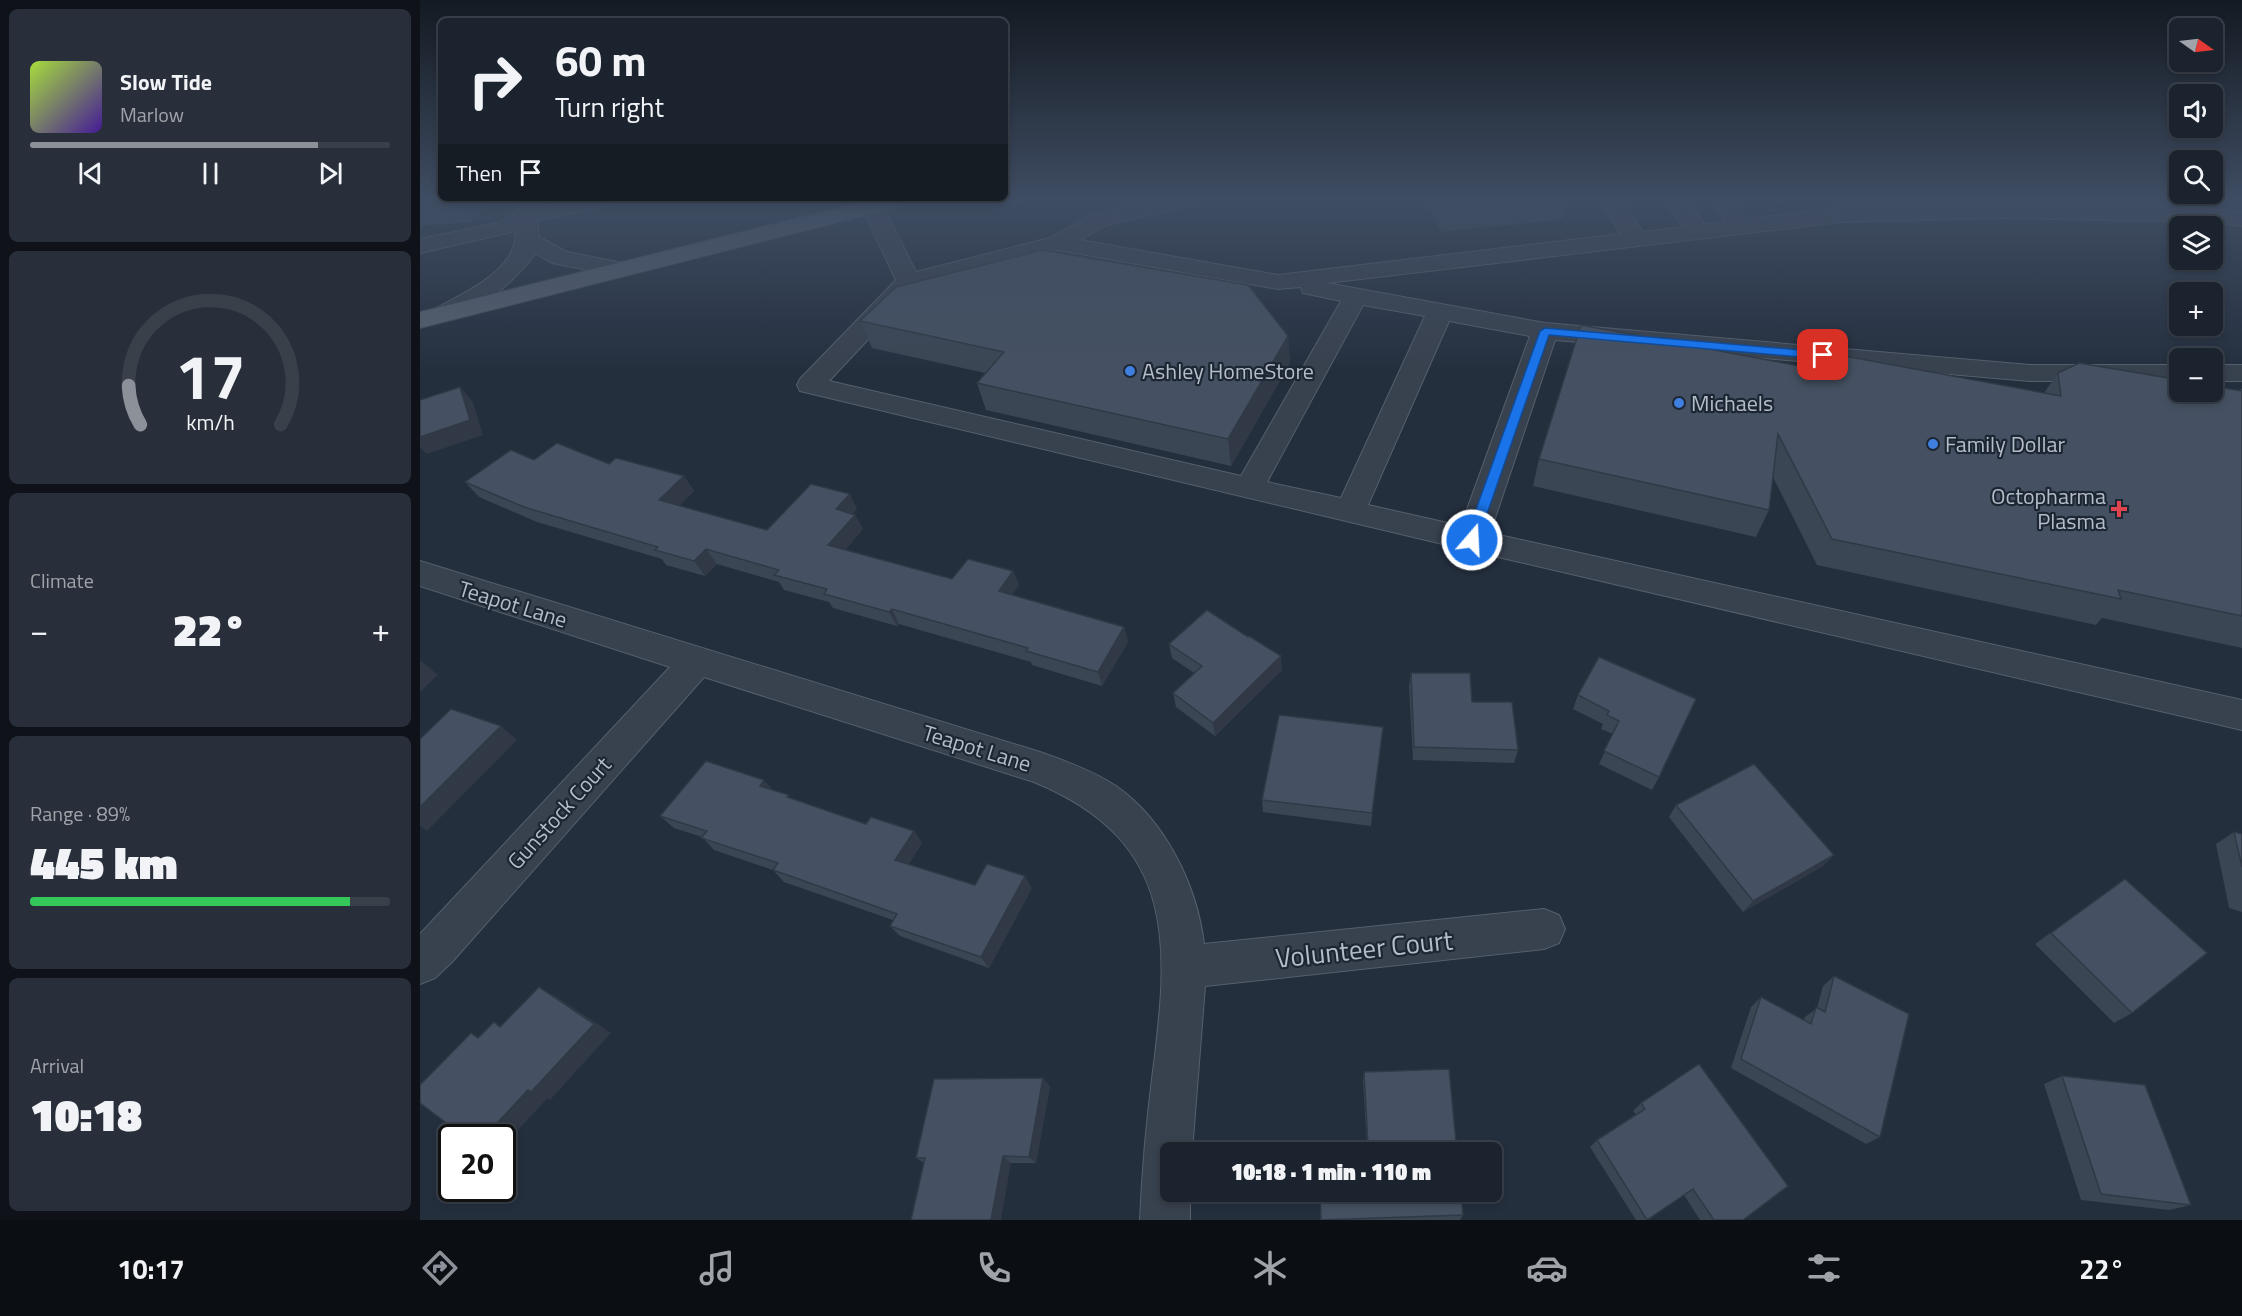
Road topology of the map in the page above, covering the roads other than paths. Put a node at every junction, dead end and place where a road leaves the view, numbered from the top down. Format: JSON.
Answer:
{"nodes":[{"id":1,"x":519,"y":257,"type":"edge"},
{"id":2,"x":559,"y":257,"type":"edge"},
{"id":3,"x":667,"y":257,"type":"edge"},
{"id":4,"x":900,"y":257,"type":"edge"},
{"id":5,"x":1003,"y":257,"type":"edge"},
{"id":6,"x":1137,"y":257,"type":"edge"},
{"id":7,"x":1487,"y":257,"type":"edge"},
{"id":8,"x":620,"y":269,"type":"junction"},
{"id":9,"x":909,"y":281,"type":"junction"},
{"id":10,"x":1278,"y":282,"type":"junction"},
{"id":11,"x":1356,"y":296,"type":"junction"},
{"id":12,"x":1440,"y":312,"type":"junction"},
{"id":13,"x":446,"y":313,"type":"junction"},
{"id":14,"x":420,"y":320,"type":"edge"},
{"id":15,"x":1545,"y":331,"type":"junction"},
{"id":16,"x":2169,"y":373,"type":"edge"},
{"id":17,"x":2223,"y":373,"type":"edge"},
{"id":18,"x":2242,"y":373,"type":"edge"},
{"id":19,"x":1249,"y":488,"type":"junction"},
{"id":20,"x":1350,"y":512,"type":"junction"},
{"id":21,"x":1472,"y":540,"type":"junction"},
{"id":22,"x":420,"y":573,"type":"edge"},
{"id":23,"x":697,"y":661,"type":"junction"},
{"id":24,"x":2242,"y":715,"type":"edge"},
{"id":25,"x":1544,"y":929,"type":"dead end"},
{"id":26,"x":420,"y":963,"type":"edge"},
{"id":27,"x":1184,"y":967,"type":"junction"},
{"id":28,"x":1165,"y":1220,"type":"edge"}],
"edges":[{"from":1,"to":13,"type":"street"},
{"from":2,"to":8,"type":"street"},
{"from":3,"to":8,"type":"main road"},
{"from":4,"to":9,"type":"street"},
{"from":5,"to":9,"type":"street"},
{"from":6,"to":10,"type":"street"},
{"from":7,"to":10,"type":"street"},
{"from":8,"to":13,"type":"main road"},
{"from":9,"to":19,"type":"street"},
{"from":10,"to":11,"type":"street"},
{"from":11,"to":12,"type":"street"},
{"from":11,"to":19,"type":"street"},
{"from":12,"to":15,"type":"street"},
{"from":12,"to":20,"type":"street"},
{"from":13,"to":14,"type":"main road"},
{"from":15,"to":16,"type":"street"},
{"from":15,"to":21,"type":"street"},
{"from":17,"to":18,"type":"street"},
{"from":19,"to":20,"type":"street"},
{"from":20,"to":21,"type":"street"},
{"from":21,"to":24,"type":"street"},
{"from":22,"to":23,"type":"street","name":"Teapot Lane"},
{"from":23,"to":26,"type":"street","name":"Gunstock Court"},
{"from":23,"to":27,"type":"street","name":"Teapot Lane"},
{"from":25,"to":27,"type":"street","name":"Volunteer Court"},
{"from":27,"to":28,"type":"street","name":"Teapot Lane"}]}
